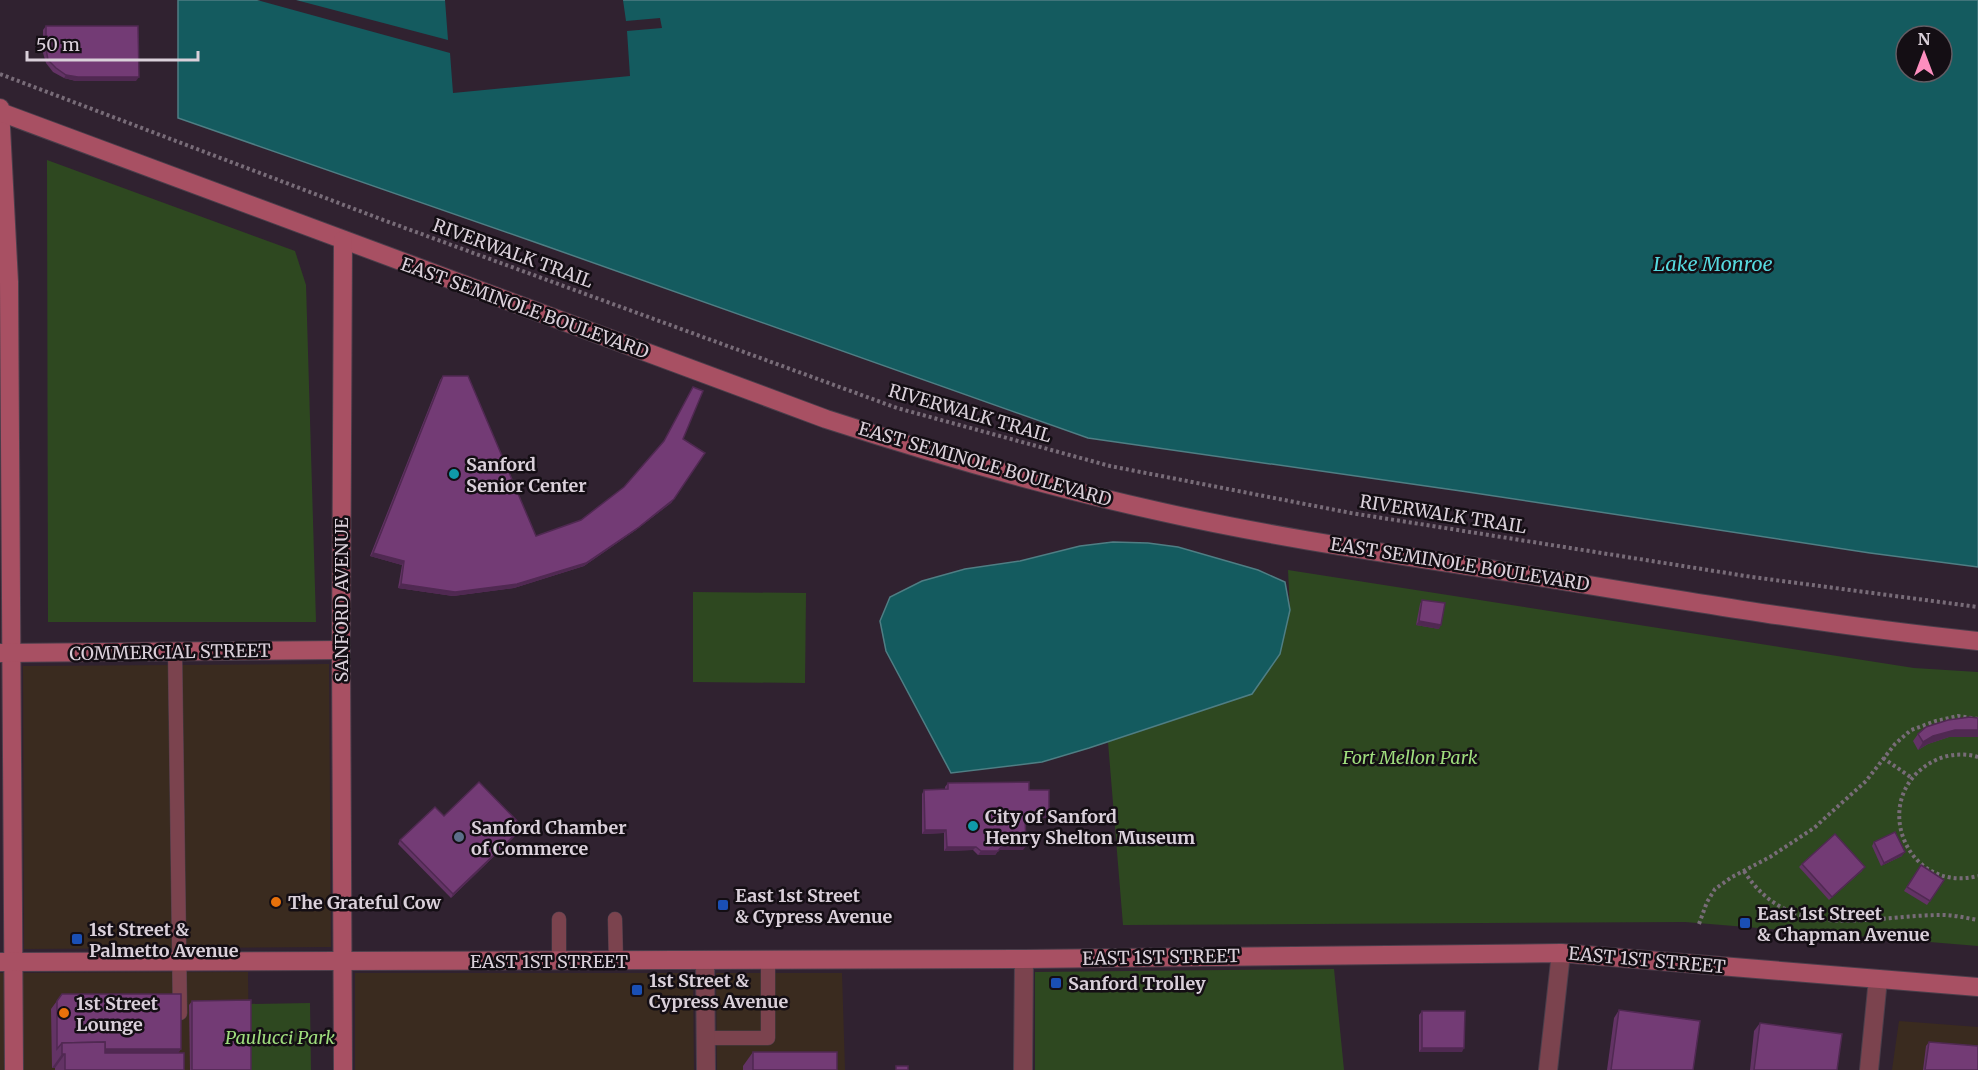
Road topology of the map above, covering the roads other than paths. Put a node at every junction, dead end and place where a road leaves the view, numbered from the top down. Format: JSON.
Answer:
{"nodes":[{"id":1,"x":0,"y":111,"type":"edge"},
{"id":2,"x":342,"y":240,"type":"junction"},
{"id":3,"x":5,"y":497,"type":"edge"},
{"id":4,"x":1978,"y":641,"type":"edge"},
{"id":5,"x":341,"y":650,"type":"junction"},
{"id":6,"x":175,"y":652,"type":"junction"},
{"id":7,"x":6,"y":653,"type":"edge"},
{"id":8,"x":6,"y":802,"type":"edge"},
{"id":9,"x":559,"y":919,"type":"dead end"},
{"id":10,"x":615,"y":919,"type":"dead end"},
{"id":11,"x":1561,"y":953,"type":"junction"},
{"id":12,"x":1024,"y":959,"type":"junction"},
{"id":13,"x":343,"y":960,"type":"junction"},
{"id":14,"x":705,"y":960,"type":"junction"},
{"id":15,"x":768,"y":960,"type":"junction"},
{"id":16,"x":179,"y":961,"type":"junction"},
{"id":17,"x":559,"y":961,"type":"junction"},
{"id":18,"x":616,"y":961,"type":"junction"},
{"id":19,"x":6,"y":962,"type":"edge"},
{"id":20,"x":1878,"y":979,"type":"junction"},
{"id":21,"x":1978,"y":987,"type":"edge"},
{"id":22,"x":180,"y":1024,"type":"edge"},
{"id":23,"x":705,"y":1038,"type":"junction"},
{"id":24,"x":14,"y":1070,"type":"edge"},
{"id":25,"x":343,"y":1070,"type":"edge"},
{"id":26,"x":706,"y":1070,"type":"edge"},
{"id":27,"x":1023,"y":1070,"type":"edge"},
{"id":28,"x":1548,"y":1070,"type":"edge"},
{"id":29,"x":1869,"y":1070,"type":"edge"}],
"edges":[{"from":1,"to":2,"type":"street","name":"EAST SEMINOLE BOULEVARD"},
{"from":1,"to":3,"type":"street"},
{"from":2,"to":4,"type":"street","name":"EAST SEMINOLE BOULEVARD"},
{"from":2,"to":5,"type":"street","name":"SANFORD AVENUE"},
{"from":3,"to":7,"type":"street"},
{"from":5,"to":6,"type":"street","name":"COMMERCIAL STREET"},
{"from":5,"to":13,"type":"street","name":"SANFORD AVENUE"},
{"from":6,"to":7,"type":"street","name":"COMMERCIAL STREET"},
{"from":6,"to":16,"type":"lane"},
{"from":7,"to":8,"type":"street"},
{"from":8,"to":19,"type":"street"},
{"from":9,"to":17,"type":"lane"},
{"from":10,"to":18,"type":"lane"},
{"from":11,"to":12,"type":"street","name":"EAST 1ST STREET"},
{"from":11,"to":20,"type":"street","name":"EAST 1ST STREET"},
{"from":11,"to":28,"type":"street"},
{"from":12,"to":15,"type":"street","name":"EAST 1ST STREET"},
{"from":12,"to":27,"type":"street"},
{"from":13,"to":16,"type":"street","name":"EAST 1ST STREET"},
{"from":13,"to":17,"type":"street","name":"EAST 1ST STREET"},
{"from":13,"to":25,"type":"street","name":"SANFORD AVENUE"},
{"from":14,"to":15,"type":"street","name":"EAST 1ST STREET"},
{"from":14,"to":18,"type":"street","name":"EAST 1ST STREET"},
{"from":14,"to":23,"type":"street"},
{"from":15,"to":23,"type":"lane"},
{"from":16,"to":19,"type":"street","name":"EAST 1ST STREET"},
{"from":16,"to":22,"type":"lane"},
{"from":17,"to":18,"type":"street","name":"EAST 1ST STREET"},
{"from":19,"to":24,"type":"street"},
{"from":20,"to":21,"type":"street","name":"EAST 1ST STREET"},
{"from":20,"to":29,"type":"street"},
{"from":23,"to":26,"type":"street"}]}
